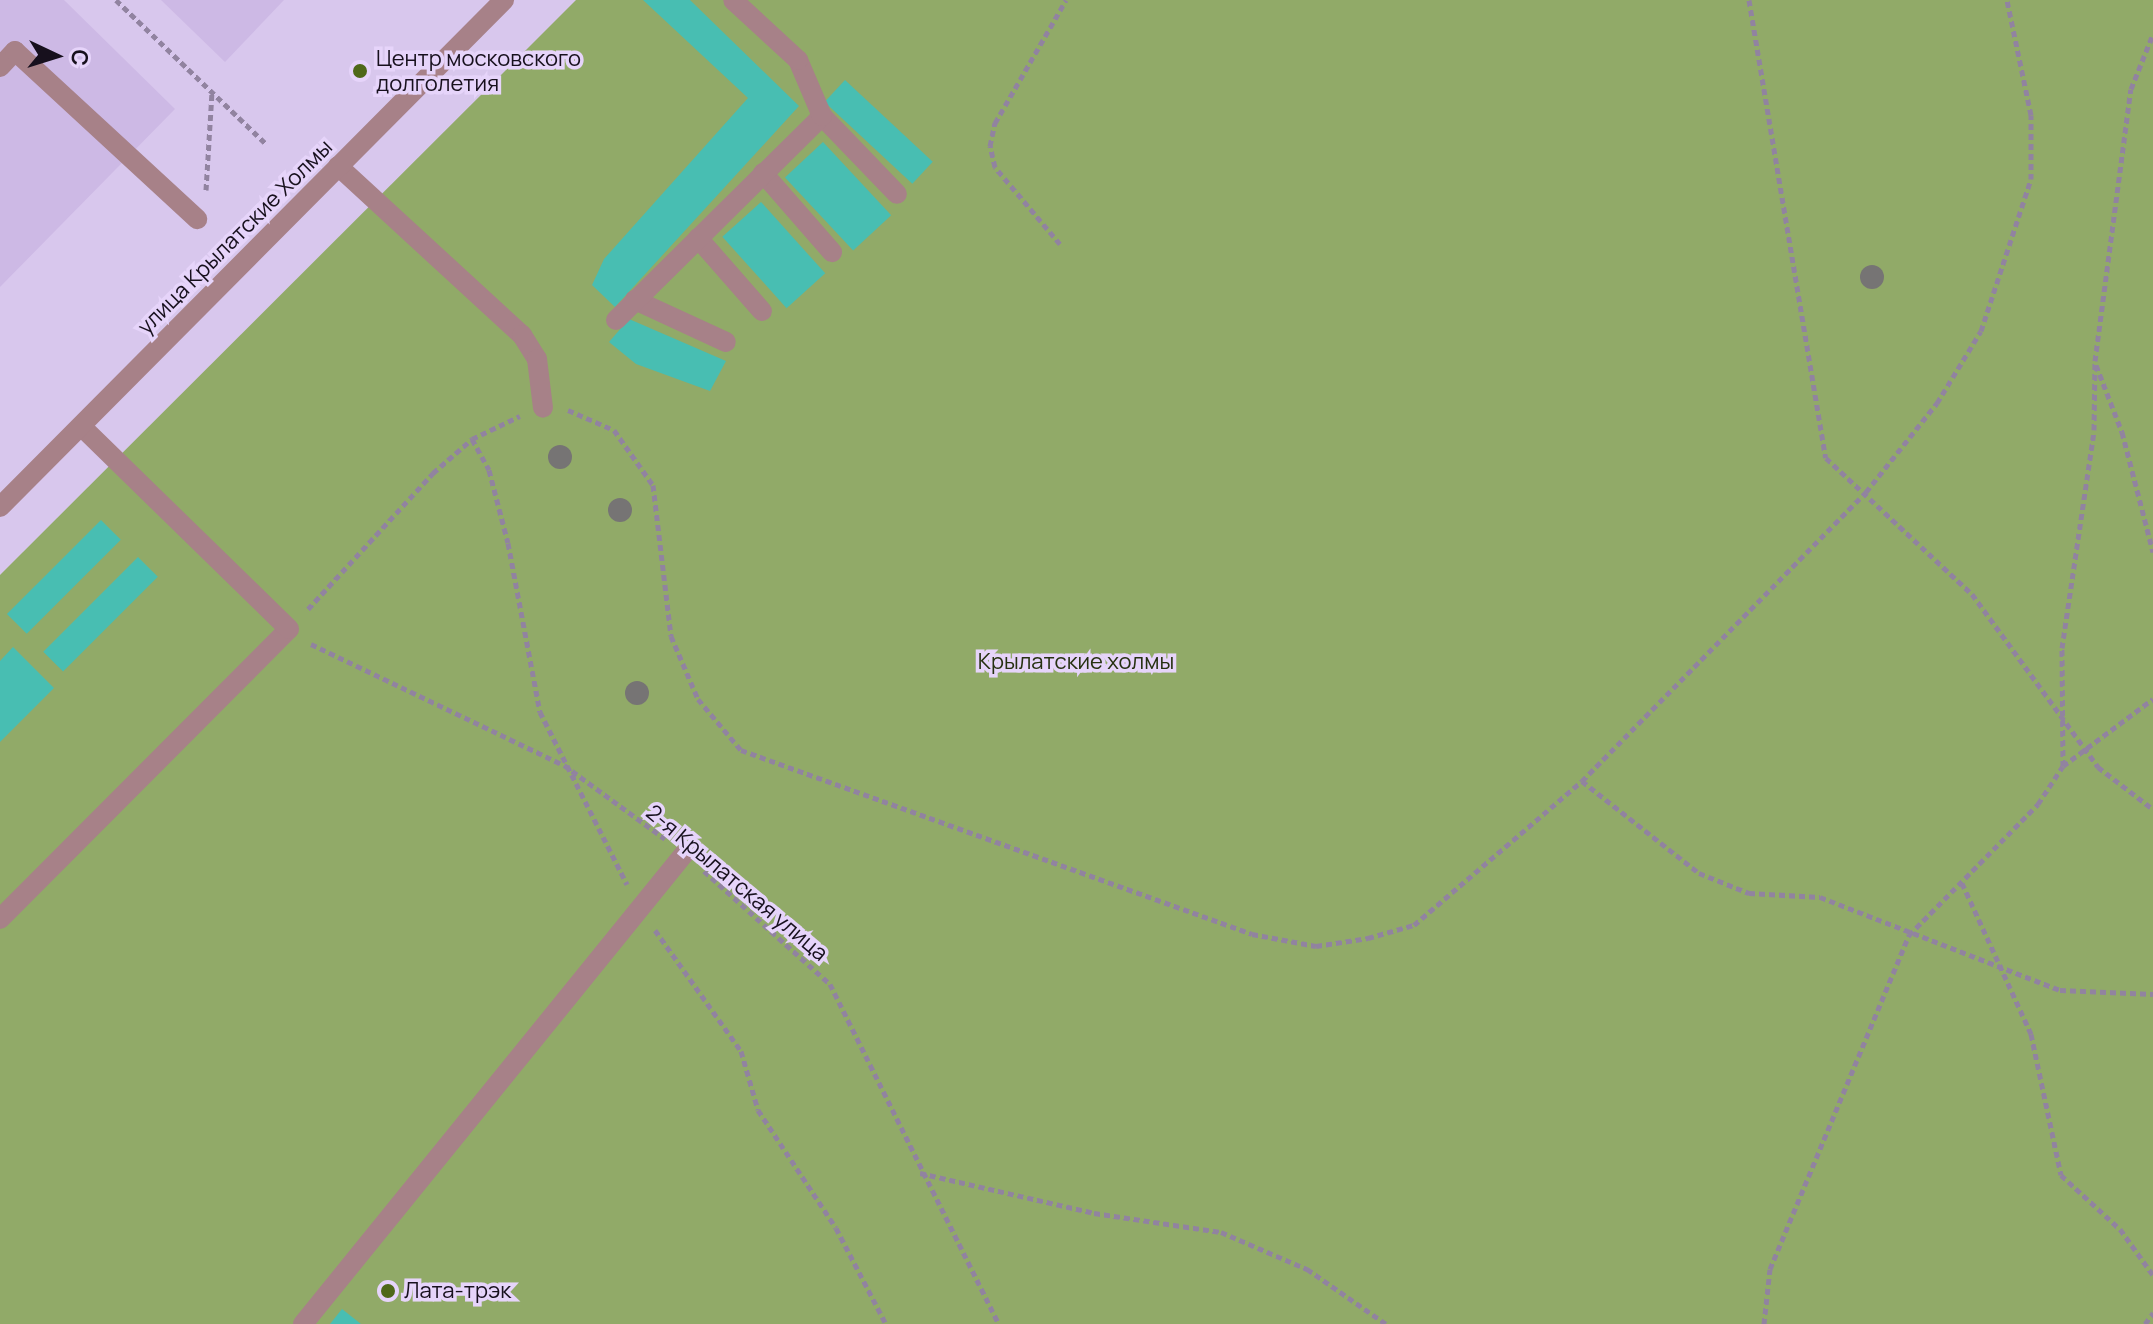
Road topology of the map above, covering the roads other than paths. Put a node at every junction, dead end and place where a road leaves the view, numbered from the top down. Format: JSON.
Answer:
{"nodes":[{"id":1,"x":504,"y":0,"type":"edge"},
{"id":2,"x":733,"y":0,"type":"edge"},
{"id":3,"x":0,"y":67,"type":"edge"},
{"id":4,"x":822,"y":116,"type":"junction"},
{"id":5,"x":338,"y":166,"type":"junction"},
{"id":6,"x":763,"y":173,"type":"junction"},
{"id":7,"x":897,"y":194,"type":"dead end"},
{"id":8,"x":197,"y":219,"type":"dead end"},
{"id":9,"x":698,"y":238,"type":"junction"},
{"id":10,"x":832,"y":252,"type":"dead end"},
{"id":11,"x":635,"y":300,"type":"junction"},
{"id":12,"x":762,"y":311,"type":"dead end"},
{"id":13,"x":616,"y":320,"type":"dead end"},
{"id":14,"x":726,"y":342,"type":"dead end"},
{"id":15,"x":543,"y":408,"type":"road end"},
{"id":16,"x":82,"y":427,"type":"junction"},
{"id":17,"x":0,"y":507,"type":"edge"},
{"id":18,"x":684,"y":854,"type":"road end"},
{"id":19,"x":0,"y":919,"type":"edge"},
{"id":20,"x":303,"y":1324,"type":"edge"}],
"edges":[{"from":1,"to":5,"type":"street","name":"улица Крылатские Холмы"},
{"from":2,"to":4,"type":"street"},
{"from":3,"to":8,"type":"street"},
{"from":4,"to":6,"type":"street"},
{"from":4,"to":7,"type":"street"},
{"from":5,"to":15,"type":"street"},
{"from":5,"to":16,"type":"street","name":"улица Крылатские Холмы"},
{"from":6,"to":9,"type":"street"},
{"from":6,"to":10,"type":"street"},
{"from":9,"to":11,"type":"street"},
{"from":9,"to":12,"type":"street"},
{"from":11,"to":13,"type":"street"},
{"from":11,"to":14,"type":"street"},
{"from":16,"to":17,"type":"street","name":"улица Крылатские Холмы"},
{"from":16,"to":19,"type":"street"},
{"from":18,"to":20,"type":"street"}]}
